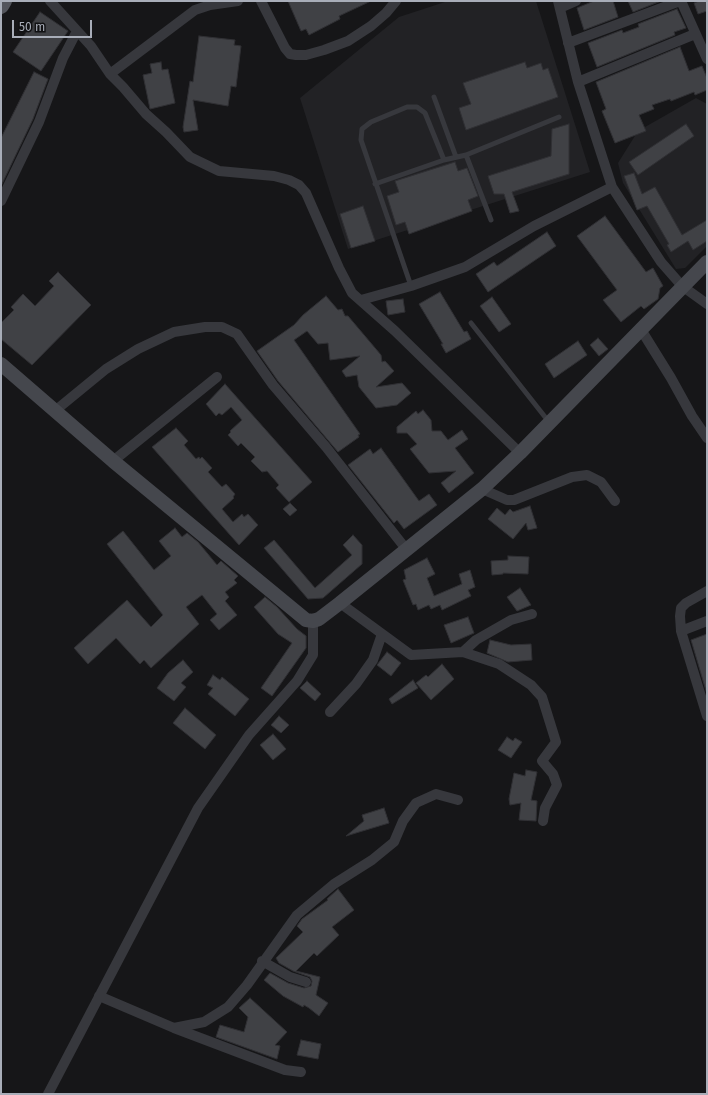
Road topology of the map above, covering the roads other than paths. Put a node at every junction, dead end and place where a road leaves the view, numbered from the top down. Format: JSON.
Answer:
{"nodes":[{"id":1,"x":4,"y":1,"type":"edge"},
{"id":2,"x":50,"y":1,"type":"edge"},
{"id":3,"x":238,"y":1,"type":"edge"},
{"id":4,"x":261,"y":1,"type":"edge"},
{"id":5,"x":396,"y":1,"type":"edge"},
{"id":6,"x":576,"y":1,"type":"edge"},
{"id":7,"x":681,"y":1,"type":"edge"},
{"id":8,"x":559,"y":4,"type":"edge"},
{"id":9,"x":1,"y":6,"type":"edge"},
{"id":10,"x":77,"y":31,"type":"junction"},
{"id":11,"x":694,"y":34,"type":"junction"},
{"id":12,"x":568,"y":43,"type":"junction"},
{"id":13,"x":705,"y":48,"type":"edge"},
{"id":14,"x":707,"y":59,"type":"edge"},
{"id":15,"x":110,"y":74,"type":"junction"},
{"id":16,"x":578,"y":82,"type":"junction"},
{"id":17,"x":434,"y":97,"type":"dead end"},
{"id":18,"x":559,"y":117,"type":"dead end"},
{"id":19,"x":466,"y":155,"type":"junction"},
{"id":20,"x":456,"y":157,"type":"junction"},
{"id":21,"x":444,"y":160,"type":"junction"},
{"id":22,"x":375,"y":184,"type":"junction"},
{"id":23,"x":612,"y":187,"type":"junction"},
{"id":24,"x":1,"y":201,"type":"edge"},
{"id":25,"x":490,"y":220,"type":"dead end"},
{"id":26,"x":707,"y":262,"type":"edge"},
{"id":27,"x":411,"y":286,"type":"junction"},
{"id":28,"x":682,"y":286,"type":"junction"},
{"id":29,"x":361,"y":300,"type":"junction"},
{"id":30,"x":707,"y":304,"type":"edge"},
{"id":31,"x":471,"y":323,"type":"dead end"},
{"id":32,"x":640,"y":328,"type":"junction"},
{"id":33,"x":1,"y":364,"type":"edge"},
{"id":34,"x":217,"y":377,"type":"dead end"},
{"id":35,"x":56,"y":410,"type":"junction"},
{"id":36,"x":550,"y":423,"type":"junction"},
{"id":37,"x":707,"y":438,"type":"edge"},
{"id":38,"x":520,"y":453,"type":"junction"},
{"id":39,"x":113,"y":462,"type":"junction"},
{"id":40,"x":482,"y":489,"type":"junction"},
{"id":41,"x":615,"y":501,"type":"dead end"},
{"id":42,"x":406,"y":549,"type":"junction"},
{"id":43,"x":707,"y":591,"type":"edge"},
{"id":44,"x":340,"y":603,"type":"junction"},
{"id":45,"x":532,"y":614,"type":"dead end"},
{"id":46,"x":313,"y":621,"type":"junction"},
{"id":47,"x":707,"y":621,"type":"edge"},
{"id":48,"x":681,"y":631,"type":"junction"},
{"id":49,"x":382,"y":634,"type":"junction"},
{"id":50,"x":463,"y":652,"type":"junction"},
{"id":51,"x":330,"y":712,"type":"dead end"},
{"id":52,"x":707,"y":716,"type":"edge"},
{"id":53,"x":458,"y":800,"type":"dead end"},
{"id":54,"x":543,"y":821,"type":"dead end"},
{"id":55,"x":262,"y":961,"type":"junction"},
{"id":56,"x":306,"y":982,"type":"dead end"},
{"id":57,"x":99,"y":996,"type":"junction"},
{"id":58,"x":174,"y":1028,"type":"junction"},
{"id":59,"x":301,"y":1072,"type":"dead end"},
{"id":60,"x":48,"y":1094,"type":"edge"}],
"edges":[{"from":1,"to":9,"type":"main road"},
{"from":2,"to":10,"type":"street"},
{"from":3,"to":15,"type":"street"},
{"from":4,"to":5,"type":"street"},
{"from":6,"to":8,"type":"street"},
{"from":7,"to":11,"type":"street"},
{"from":7,"to":12,"type":"street"},
{"from":8,"to":12,"type":"street"},
{"from":10,"to":15,"type":"street"},
{"from":10,"to":24,"type":"street"},
{"from":11,"to":13,"type":"street"},
{"from":11,"to":16,"type":"street"},
{"from":12,"to":16,"type":"street"},
{"from":13,"to":14,"type":"street"},
{"from":15,"to":29,"type":"street"},
{"from":16,"to":23,"type":"street"},
{"from":17,"to":20,"type":"lane"},
{"from":18,"to":19,"type":"lane"},
{"from":19,"to":20,"type":"lane"},
{"from":19,"to":25,"type":"lane"},
{"from":20,"to":21,"type":"lane"},
{"from":21,"to":22,"type":"lane"},
{"from":21,"to":22,"type":"lane"},
{"from":22,"to":27,"type":"lane"},
{"from":23,"to":27,"type":"street"},
{"from":23,"to":28,"type":"street"},
{"from":26,"to":28,"type":"street"},
{"from":27,"to":29,"type":"street"},
{"from":28,"to":30,"type":"street"},
{"from":28,"to":32,"type":"street"},
{"from":29,"to":38,"type":"street"},
{"from":31,"to":36,"type":"lane"},
{"from":32,"to":36,"type":"street"},
{"from":32,"to":37,"type":"street"},
{"from":33,"to":35,"type":"street"},
{"from":34,"to":39,"type":"street"},
{"from":35,"to":39,"type":"street"},
{"from":35,"to":42,"type":"street"},
{"from":36,"to":38,"type":"street"},
{"from":38,"to":40,"type":"street"},
{"from":39,"to":46,"type":"street"},
{"from":40,"to":41,"type":"street"},
{"from":40,"to":42,"type":"street"},
{"from":42,"to":44,"type":"street"},
{"from":43,"to":48,"type":"street"},
{"from":44,"to":46,"type":"street"},
{"from":44,"to":49,"type":"street"},
{"from":45,"to":50,"type":"street"},
{"from":46,"to":57,"type":"street"},
{"from":47,"to":48,"type":"street"},
{"from":48,"to":52,"type":"street"},
{"from":49,"to":50,"type":"street"},
{"from":49,"to":51,"type":"street"},
{"from":50,"to":54,"type":"street"},
{"from":53,"to":55,"type":"street"},
{"from":55,"to":56,"type":"street"},
{"from":55,"to":58,"type":"street"},
{"from":57,"to":58,"type":"street"},
{"from":57,"to":60,"type":"street"},
{"from":58,"to":59,"type":"street"}]}
